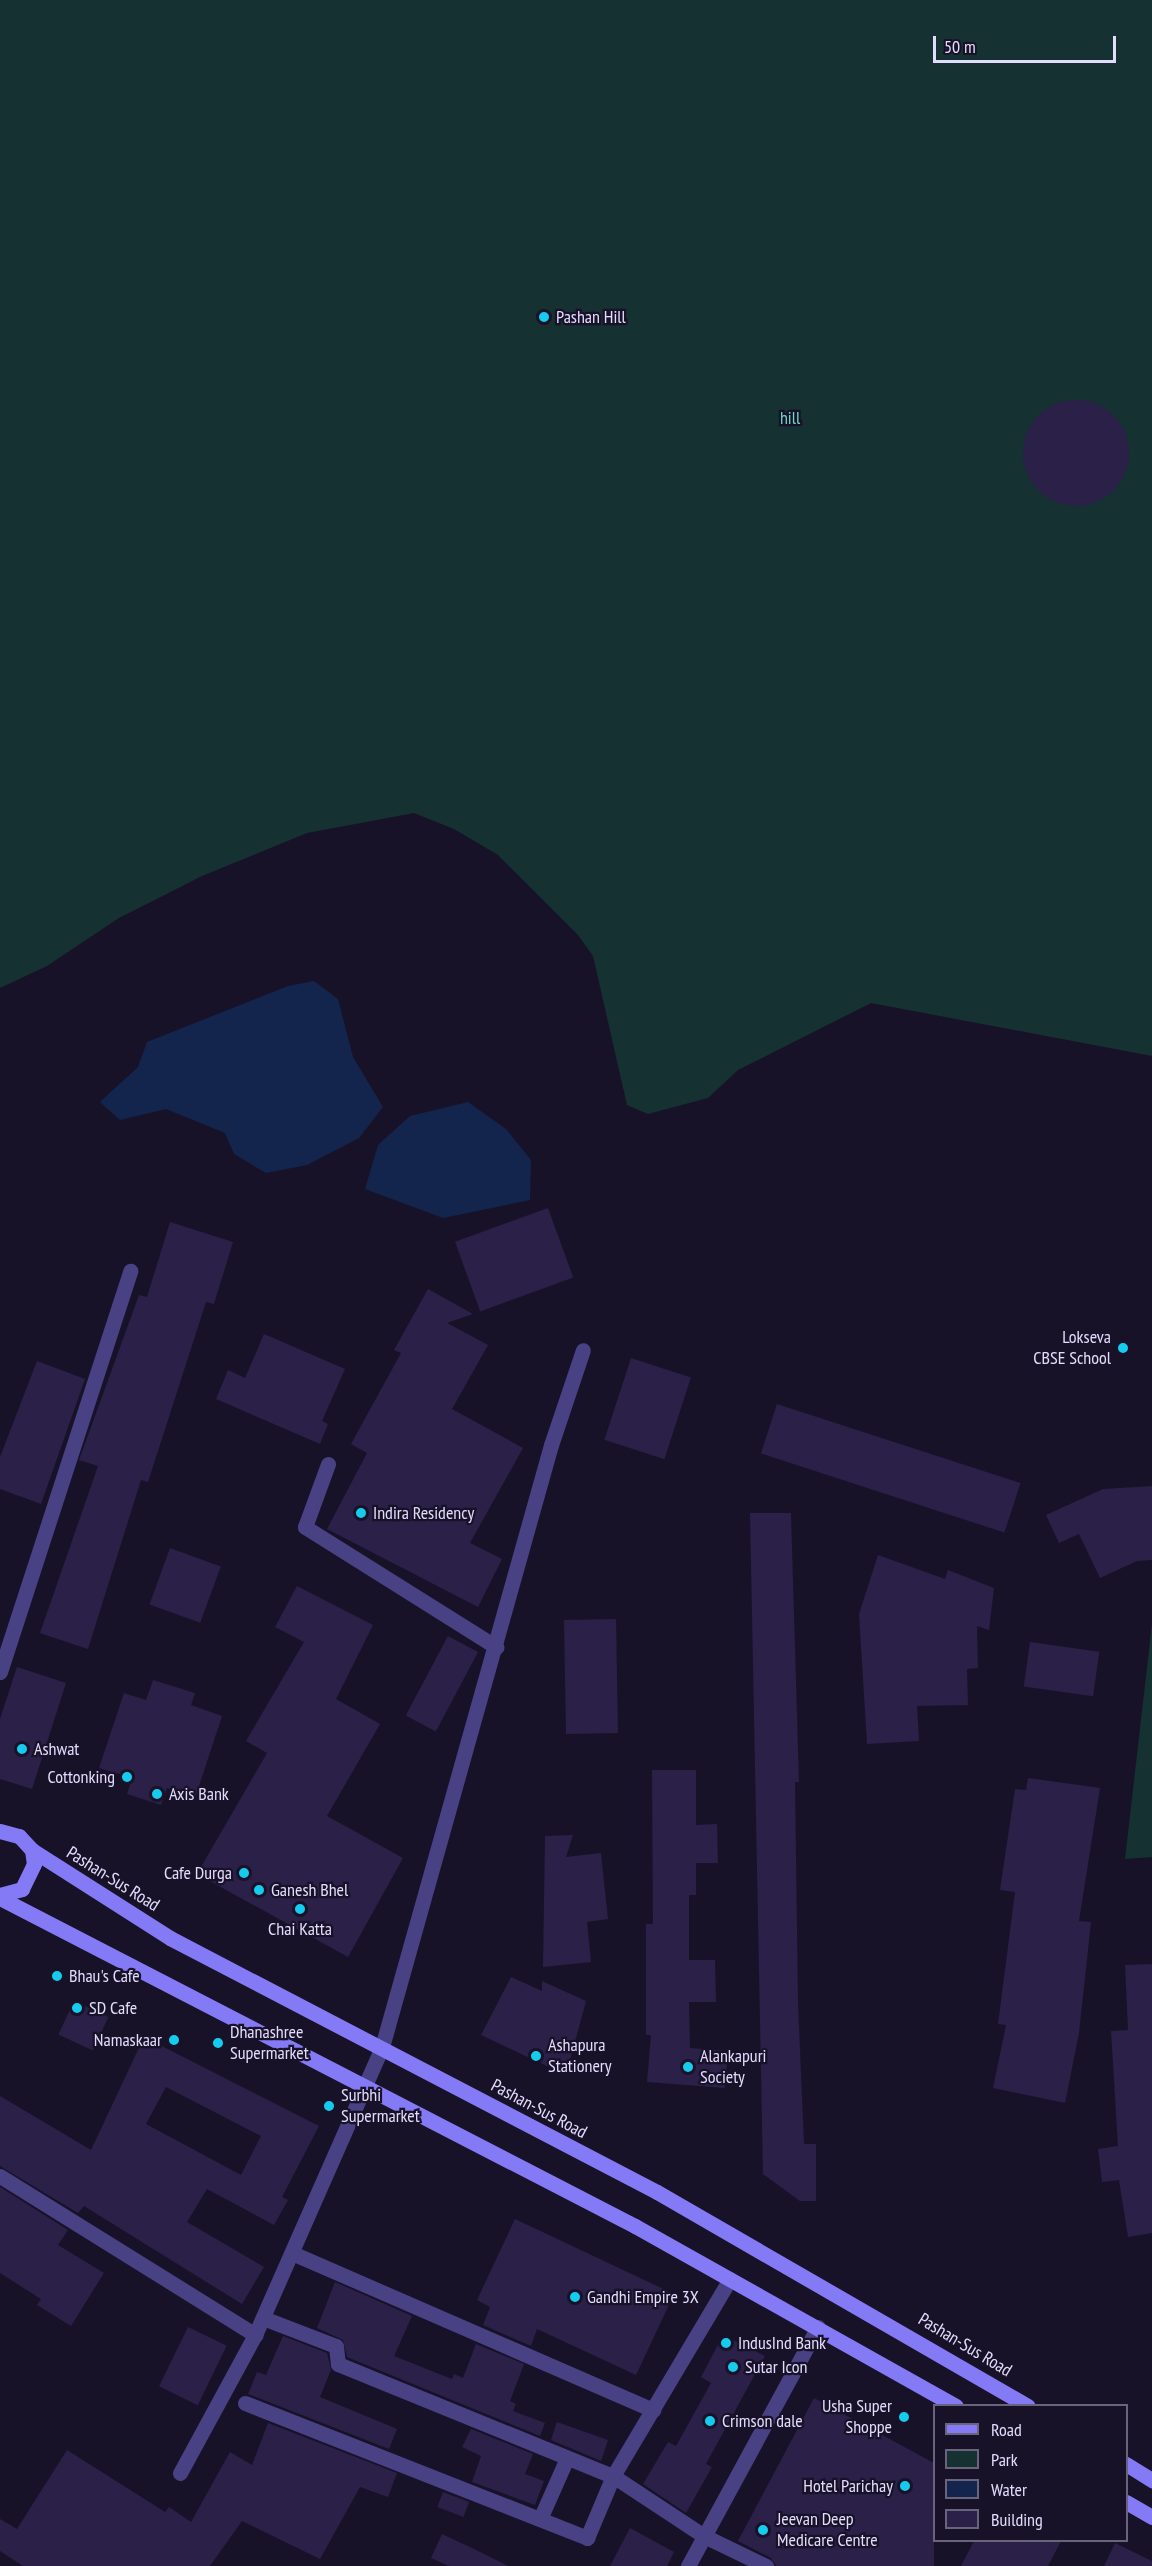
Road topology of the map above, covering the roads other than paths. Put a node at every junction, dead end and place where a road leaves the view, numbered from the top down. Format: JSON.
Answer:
{"nodes":[{"id":1,"x":130,"y":1271,"type":"dead end"},
{"id":2,"x":583,"y":1350,"type":"dead end"},
{"id":3,"x":328,"y":1464,"type":"dead end"},
{"id":4,"x":496,"y":1647,"type":"junction"},
{"id":5,"x":0,"y":1672,"type":"edge"},
{"id":6,"x":0,"y":1831,"type":"edge"},
{"id":7,"x":32,"y":1850,"type":"junction"},
{"id":8,"x":0,"y":1896,"type":"edge"},
{"id":9,"x":382,"y":2047,"type":"junction"},
{"id":10,"x":363,"y":2089,"type":"junction"},
{"id":11,"x":0,"y":2176,"type":"edge"},
{"id":12,"x":292,"y":2253,"type":"junction"},
{"id":13,"x":730,"y":2279,"type":"junction"},
{"id":14,"x":263,"y":2318,"type":"junction"},
{"id":15,"x":818,"y":2327,"type":"junction"},
{"id":16,"x":255,"y":2335,"type":"junction"},
{"id":17,"x":245,"y":2403,"type":"dead end"},
{"id":18,"x":953,"y":2404,"type":"edge"},
{"id":19,"x":1025,"y":2404,"type":"edge"},
{"id":20,"x":653,"y":2410,"type":"junction"},
{"id":21,"x":567,"y":2458,"type":"junction"},
{"id":22,"x":1128,"y":2465,"type":"edge"},
{"id":23,"x":180,"y":2473,"type":"dead end"},
{"id":24,"x":613,"y":2476,"type":"junction"},
{"id":25,"x":1152,"y":2480,"type":"edge"},
{"id":26,"x":1128,"y":2503,"type":"edge"},
{"id":27,"x":1152,"y":2517,"type":"edge"},
{"id":28,"x":540,"y":2519,"type":"junction"},
{"id":29,"x":704,"y":2536,"type":"junction"},
{"id":30,"x":688,"y":2566,"type":"edge"},
{"id":31,"x":766,"y":2566,"type":"edge"}],
"edges":[{"from":1,"to":5,"type":"street"},
{"from":2,"to":4,"type":"street"},
{"from":3,"to":4,"type":"street"},
{"from":4,"to":9,"type":"street"},
{"from":6,"to":7,"type":"main road","name":"Pashan-Sus Road"},
{"from":7,"to":8,"type":"main road"},
{"from":7,"to":9,"type":"main road","name":"Pashan-Sus Road"},
{"from":8,"to":10,"type":"main road"},
{"from":9,"to":10,"type":"street"},
{"from":9,"to":19,"type":"main road","name":"Pashan-Sus Road"},
{"from":10,"to":12,"type":"street"},
{"from":10,"to":13,"type":"main road"},
{"from":11,"to":16,"type":"street"},
{"from":12,"to":14,"type":"street"},
{"from":12,"to":20,"type":"street"},
{"from":13,"to":15,"type":"main road"},
{"from":13,"to":20,"type":"street"},
{"from":14,"to":16,"type":"street"},
{"from":14,"to":21,"type":"street"},
{"from":15,"to":18,"type":"main road"},
{"from":15,"to":29,"type":"street"},
{"from":16,"to":23,"type":"street"},
{"from":17,"to":28,"type":"street"},
{"from":20,"to":24,"type":"street"},
{"from":21,"to":24,"type":"street"},
{"from":21,"to":28,"type":"street"},
{"from":22,"to":25,"type":"main road"},
{"from":24,"to":28,"type":"street"},
{"from":24,"to":29,"type":"street"},
{"from":26,"to":27,"type":"main road"},
{"from":29,"to":30,"type":"street"},
{"from":29,"to":31,"type":"street"}]}
